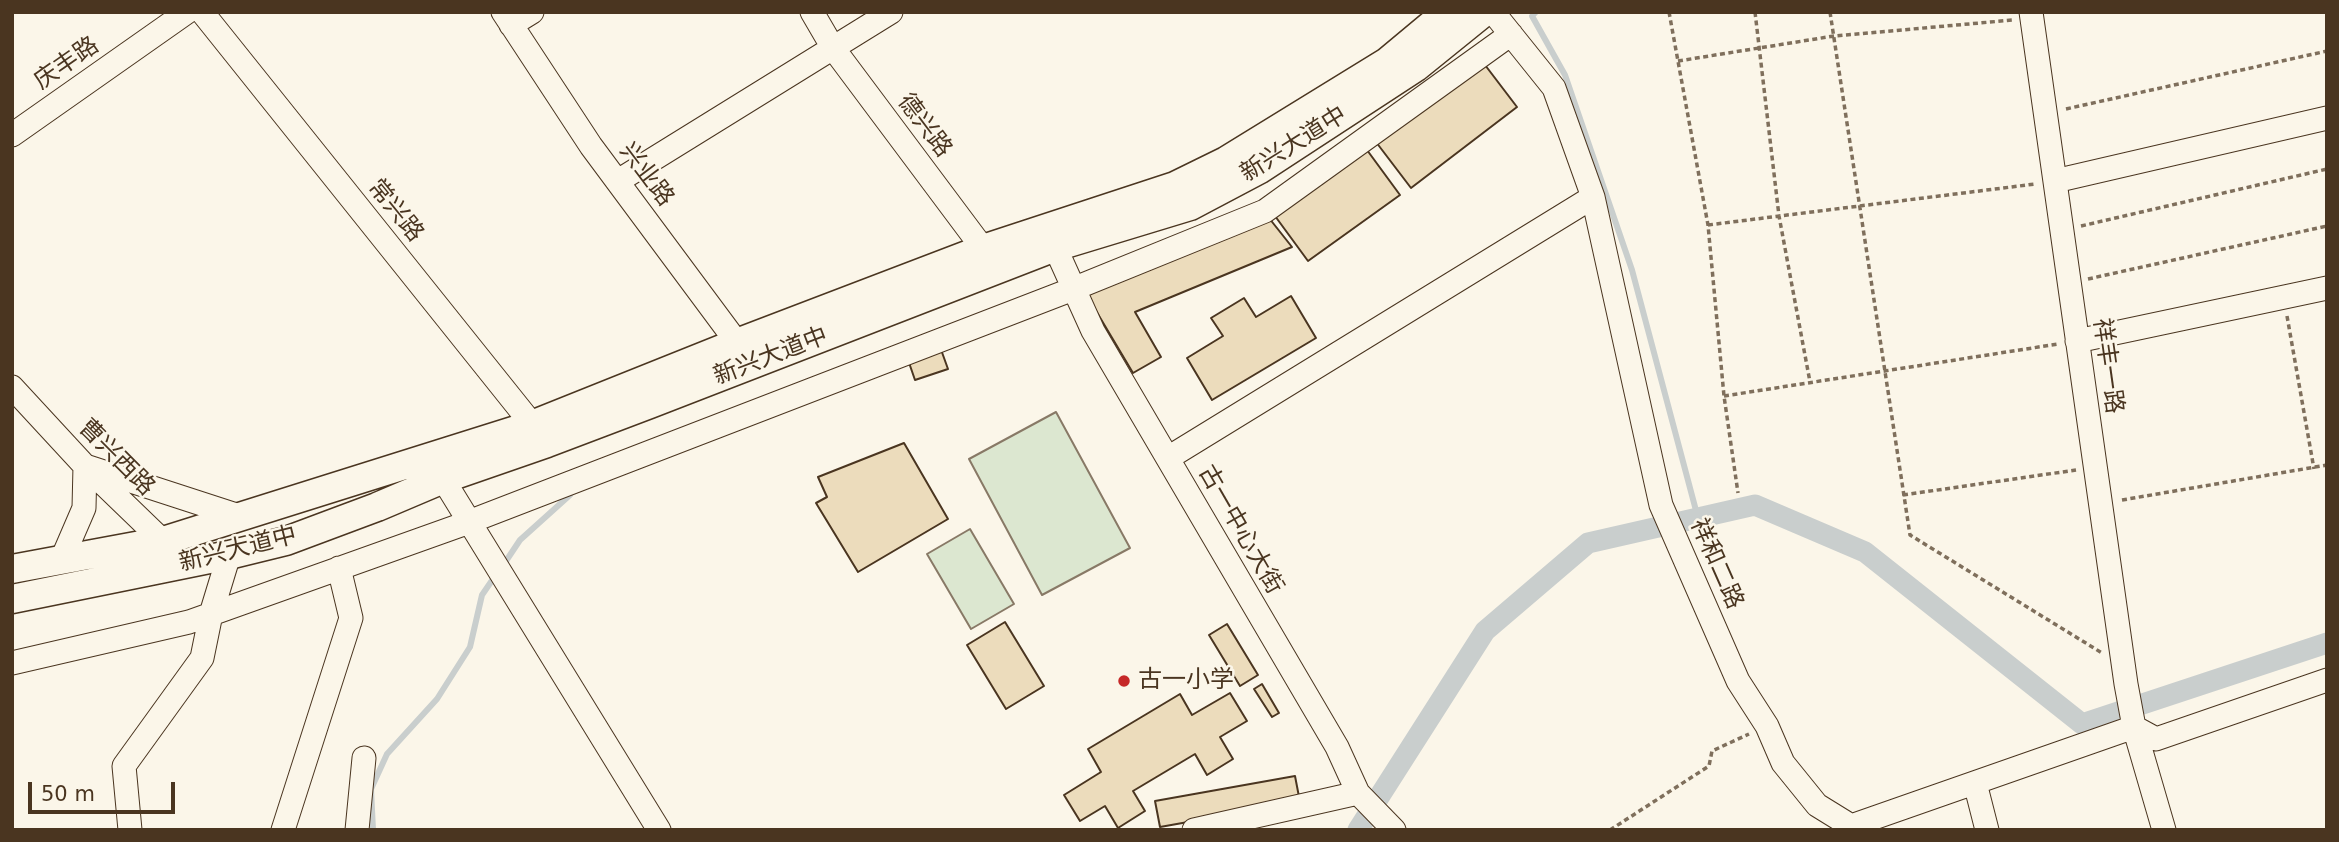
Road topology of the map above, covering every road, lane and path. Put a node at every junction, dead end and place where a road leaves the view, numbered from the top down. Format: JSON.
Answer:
{"nodes":[{"id":1,"x":187,"y":12,"type":"edge"},
{"id":2,"x":202,"y":12,"type":"edge"},
{"id":3,"x":531,"y":12,"type":"edge"},
{"id":4,"x":812,"y":12,"type":"edge"},
{"id":5,"x":891,"y":12,"type":"edge"},
{"id":6,"x":1447,"y":12,"type":"edge"},
{"id":7,"x":1484,"y":12,"type":"edge"},
{"id":8,"x":1493,"y":12,"type":"edge"},
{"id":9,"x":1669,"y":12,"type":"edge"},
{"id":10,"x":1755,"y":12,"type":"edge"},
{"id":11,"x":1830,"y":12,"type":"edge"},
{"id":12,"x":2031,"y":16,"type":"edge"},
{"id":13,"x":507,"y":18,"type":"edge"},
{"id":14,"x":1511,"y":34,"type":"junction"},
{"id":15,"x":1834,"y":36,"type":"junction"},
{"id":16,"x":833,"y":48,"type":"junction"},
{"id":17,"x":1759,"y":49,"type":"junction"},
{"id":18,"x":2327,"y":51,"type":"edge"},
{"id":19,"x":1678,"y":61,"type":"junction"},
{"id":20,"x":2045,"y":114,"type":"junction"},
{"id":21,"x":2327,"y":118,"type":"edge"},
{"id":22,"x":12,"y":135,"type":"edge"},
{"id":23,"x":2327,"y":169,"type":"edge"},
{"id":24,"x":618,"y":181,"type":"junction"},
{"id":25,"x":2054,"y":181,"type":"junction"},
{"id":26,"x":1594,"y":197,"type":"junction"},
{"id":27,"x":1860,"y":206,"type":"junction"},
{"id":28,"x":1779,"y":216,"type":"junction"},
{"id":29,"x":1707,"y":225,"type":"junction"},
{"id":30,"x":2327,"y":226,"type":"edge"},
{"id":31,"x":2062,"y":230,"type":"junction"},
{"id":32,"x":1055,"y":247,"type":"junction"},
{"id":33,"x":990,"y":259,"type":"junction"},
{"id":34,"x":2069,"y":283,"type":"junction"},
{"id":35,"x":2327,"y":288,"type":"edge"},
{"id":36,"x":1073,"y":289,"type":"junction"},
{"id":37,"x":2284,"y":297,"type":"junction"},
{"id":38,"x":2077,"y":341,"type":"junction"},
{"id":39,"x":745,"y":354,"type":"junction"},
{"id":40,"x":1883,"y":371,"type":"junction"},
{"id":41,"x":1810,"y":383,"type":"junction"},
{"id":42,"x":12,"y":387,"type":"edge"},
{"id":43,"x":1724,"y":396,"type":"junction"},
{"id":44,"x":540,"y":434,"type":"junction"},
{"id":45,"x":1167,"y":458,"type":"junction"},
{"id":46,"x":2327,"y":465,"type":"edge"},
{"id":47,"x":85,"y":466,"type":"junction"},
{"id":48,"x":2095,"y":467,"type":"junction"},
{"id":49,"x":2314,"y":469,"type":"junction"},
{"id":50,"x":443,"y":479,"type":"junction"},
{"id":51,"x":1738,"y":493,"type":"dead end"},
{"id":52,"x":1903,"y":495,"type":"junction"},
{"id":53,"x":2100,"y":503,"type":"junction"},
{"id":54,"x":242,"y":517,"type":"junction"},
{"id":55,"x":469,"y":522,"type":"junction"},
{"id":56,"x":163,"y":541,"type":"junction"},
{"id":57,"x":229,"y":555,"type":"junction"},
{"id":58,"x":62,"y":559,"type":"junction"},
{"id":59,"x":186,"y":564,"type":"junction"},
{"id":60,"x":339,"y":568,"type":"junction"},
{"id":61,"x":12,"y":569,"type":"edge"},
{"id":62,"x":12,"y":599,"type":"edge"},
{"id":63,"x":211,"y":614,"type":"junction"},
{"id":64,"x":12,"y":663,"type":"edge"},
{"id":65,"x":2124,"y":675,"type":"junction"},
{"id":66,"x":2327,"y":680,"type":"edge"},
{"id":67,"x":1767,"y":726,"type":"junction"},
{"id":68,"x":2134,"y":727,"type":"junction"},
{"id":69,"x":364,"y":758,"type":"dead end"},
{"id":70,"x":1975,"y":783,"type":"junction"},
{"id":71,"x":1358,"y":793,"type":"junction"},
{"id":72,"x":1392,"y":828,"type":"edge"},
{"id":73,"x":130,"y":830,"type":"edge"},
{"id":74,"x":283,"y":830,"type":"edge"},
{"id":75,"x":357,"y":830,"type":"edge"},
{"id":76,"x":659,"y":830,"type":"edge"},
{"id":77,"x":1194,"y":830,"type":"edge"},
{"id":78,"x":1610,"y":830,"type":"edge"},
{"id":79,"x":1987,"y":830,"type":"edge"},
{"id":80,"x":2164,"y":830,"type":"edge"}],
"edges":[{"from":1,"to":22,"type":"street","name":"庆丰路"},
{"from":2,"to":44,"type":"street","name":"常兴路"},
{"from":3,"to":13,"type":"street"},
{"from":4,"to":16,"type":"street","name":"德兴路"},
{"from":5,"to":16,"type":"street"},
{"from":6,"to":33,"type":"main road","name":"新兴大道中"},
{"from":7,"to":32,"type":"main road","name":"新兴大道中"},
{"from":8,"to":14,"type":"street","name":"祥和二路"},
{"from":9,"to":19,"type":"path"},
{"from":10,"to":17,"type":"path"},
{"from":11,"to":15,"type":"path"},
{"from":12,"to":15,"type":"path"},
{"from":12,"to":20,"type":"street","name":"祥丰一路"},
{"from":13,"to":24,"type":"street","name":"兴业路"},
{"from":14,"to":26,"type":"street","name":"祥和二路"},
{"from":14,"to":36,"type":"street"},
{"from":15,"to":17,"type":"path"},
{"from":15,"to":27,"type":"path"},
{"from":16,"to":24,"type":"street"},
{"from":16,"to":33,"type":"street","name":"德兴路"},
{"from":17,"to":19,"type":"path"},
{"from":17,"to":28,"type":"path"},
{"from":18,"to":20,"type":"path"},
{"from":19,"to":29,"type":"path"},
{"from":20,"to":25,"type":"street","name":"祥丰一路"},
{"from":21,"to":25,"type":"street"},
{"from":23,"to":31,"type":"path"},
{"from":24,"to":39,"type":"street","name":"兴业路"},
{"from":25,"to":27,"type":"path"},
{"from":25,"to":31,"type":"street","name":"祥丰一路"},
{"from":26,"to":45,"type":"street"},
{"from":26,"to":67,"type":"street","name":"祥和二路"},
{"from":27,"to":28,"type":"path"},
{"from":27,"to":40,"type":"path"},
{"from":28,"to":29,"type":"path"},
{"from":28,"to":41,"type":"path"},
{"from":29,"to":43,"type":"path"},
{"from":30,"to":34,"type":"path"},
{"from":31,"to":34,"type":"street","name":"祥丰一路"},
{"from":32,"to":33,"type":"main road","name":"新兴大道中"},
{"from":32,"to":36,"type":"street","name":"古一中心大街"},
{"from":33,"to":39,"type":"main road","name":"新兴大道中"},
{"from":34,"to":38,"type":"street","name":"祥丰一路"},
{"from":35,"to":37,"type":"street"},
{"from":36,"to":45,"type":"street","name":"古一中心大街"},
{"from":36,"to":55,"type":"street"},
{"from":37,"to":38,"type":"street"},
{"from":37,"to":49,"type":"path"},
{"from":38,"to":40,"type":"path"},
{"from":38,"to":48,"type":"street","name":"祥丰一路"},
{"from":39,"to":44,"type":"main road","name":"新兴大道中"},
{"from":40,"to":41,"type":"path"},
{"from":40,"to":52,"type":"path"},
{"from":41,"to":43,"type":"path"},
{"from":42,"to":47,"type":"street","name":"曹兴西路"},
{"from":43,"to":51,"type":"path"},
{"from":44,"to":50,"type":"main road","name":"新兴大道中"},
{"from":44,"to":54,"type":"main road","name":"新兴大道中"},
{"from":45,"to":71,"type":"street","name":"古一中心大街"},
{"from":46,"to":49,"type":"path"},
{"from":47,"to":54,"type":"street"},
{"from":47,"to":56,"type":"street","name":"曹兴西路"},
{"from":47,"to":58,"type":"street"},
{"from":48,"to":52,"type":"path"},
{"from":48,"to":53,"type":"street","name":"祥丰一路"},
{"from":49,"to":53,"type":"path"},
{"from":50,"to":55,"type":"street"},
{"from":50,"to":57,"type":"main road","name":"新兴大道中"},
{"from":52,"to":65,"type":"path"},
{"from":53,"to":65,"type":"street","name":"祥丰一路"},
{"from":54,"to":56,"type":"main road","name":"新兴大道中"},
{"from":55,"to":60,"type":"street"},
{"from":55,"to":76,"type":"street"},
{"from":56,"to":58,"type":"main road","name":"新兴大道中"},
{"from":56,"to":59,"type":"street","name":"曹兴西路"},
{"from":57,"to":59,"type":"main road","name":"新兴大道中"},
{"from":57,"to":63,"type":"street"},
{"from":58,"to":61,"type":"main road","name":"新兴大道中"},
{"from":59,"to":62,"type":"main road","name":"新兴大道中"},
{"from":60,"to":63,"type":"street"},
{"from":60,"to":74,"type":"street"},
{"from":63,"to":64,"type":"street"},
{"from":63,"to":73,"type":"street"},
{"from":65,"to":68,"type":"street","name":"祥丰一路"},
{"from":66,"to":68,"type":"street"},
{"from":67,"to":70,"type":"street","name":"祥和二路"},
{"from":67,"to":78,"type":"path"},
{"from":68,"to":70,"type":"street","name":"祥和二路"},
{"from":68,"to":80,"type":"street","name":"祥丰一路"},
{"from":69,"to":75,"type":"street"},
{"from":70,"to":79,"type":"street"},
{"from":71,"to":72,"type":"street","name":"古一中心大街"},
{"from":71,"to":77,"type":"street"}]}
